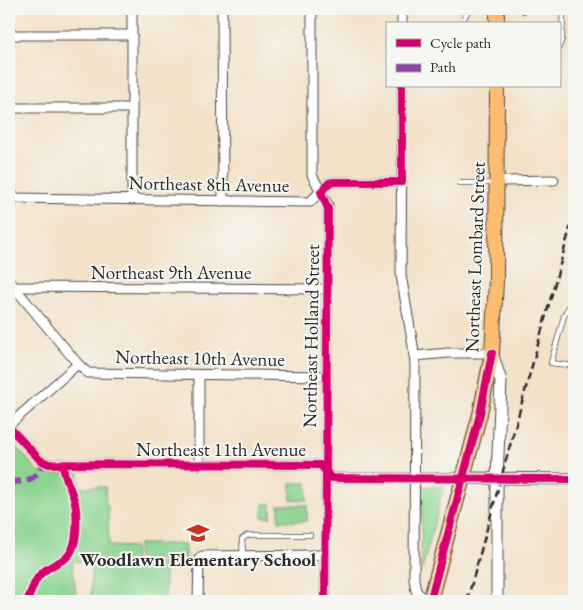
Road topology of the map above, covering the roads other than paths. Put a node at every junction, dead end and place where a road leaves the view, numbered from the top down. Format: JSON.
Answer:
{"nodes":[{"id":1,"x":132,"y":9,"type":"edge"},
{"id":2,"x":222,"y":9,"type":"edge"},
{"id":3,"x":312,"y":9,"type":"edge"},
{"id":4,"x":402,"y":9,"type":"edge"},
{"id":5,"x":469,"y":9,"type":"edge"},
{"id":6,"x":497,"y":9,"type":"edge"},
{"id":7,"x":563,"y":9,"type":"edge"},
{"id":8,"x":464,"y":18,"type":"dead end"},
{"id":9,"x":402,"y":22,"type":"edge"},
{"id":10,"x":497,"y":22,"type":"edge"},
{"id":11,"x":9,"y":35,"type":"edge"},
{"id":12,"x":132,"y":35,"type":"junction"},
{"id":13,"x":560,"y":44,"type":"edge"},
{"id":14,"x":402,"y":88,"type":"edge"},
{"id":15,"x":497,"y":88,"type":"edge"},
{"id":16,"x":9,"y":108,"type":"edge"},
{"id":17,"x":132,"y":108,"type":"junction"},
{"id":18,"x":554,"y":180,"type":"dead end"},
{"id":19,"x":402,"y":182,"type":"junction"},
{"id":20,"x":497,"y":182,"type":"junction"},
{"id":21,"x":460,"y":183,"type":"dead end"},
{"id":22,"x":321,"y":192,"type":"junction"},
{"id":23,"x":9,"y":198,"type":"edge"},
{"id":24,"x":132,"y":200,"type":"junction"},
{"id":25,"x":223,"y":201,"type":"junction"},
{"id":26,"x":12,"y":284,"type":"edge"},
{"id":27,"x":327,"y":289,"type":"junction"},
{"id":28,"x":574,"y":304,"type":"edge"},
{"id":29,"x":492,"y":353,"type":"junction"},
{"id":30,"x":414,"y":356,"type":"junction"},
{"id":31,"x":78,"y":364,"type":"junction"},
{"id":32,"x":574,"y":366,"type":"edge"},
{"id":33,"x":198,"y":375,"type":"junction"},
{"id":34,"x":326,"y":376,"type":"junction"},
{"id":35,"x":9,"y":426,"type":"edge"},
{"id":36,"x":198,"y":465,"type":"junction"},
{"id":37,"x":326,"y":471,"type":"junction"},
{"id":38,"x":415,"y":478,"type":"junction"},
{"id":39,"x":463,"y":478,"type":"junction"},
{"id":40,"x":496,"y":479,"type":"junction"},
{"id":41,"x":574,"y":479,"type":"edge"},
{"id":42,"x":310,"y":535,"type":"dead end"},
{"id":43,"x":242,"y":555,"type":"junction"},
{"id":44,"x":325,"y":555,"type":"junction"},
{"id":45,"x":198,"y":601,"type":"edge"},
{"id":46,"x":325,"y":601,"type":"edge"},
{"id":47,"x":426,"y":601,"type":"edge"},
{"id":48,"x":430,"y":601,"type":"edge"},
{"id":49,"x":497,"y":601,"type":"edge"}],
"edges":[{"from":1,"to":12,"type":"street"},
{"from":2,"to":25,"type":"street"},
{"from":3,"to":22,"type":"street","name":"Northeast Holland Street"},
{"from":4,"to":9,"type":"street"},
{"from":5,"to":8,"type":"lane"},
{"from":6,"to":10,"type":"main road"},
{"from":7,"to":13,"type":"lane"},
{"from":11,"to":12,"type":"street"},
{"from":12,"to":17,"type":"street"},
{"from":14,"to":19,"type":"street"},
{"from":15,"to":20,"type":"main road","name":"Northeast Lombard Street"},
{"from":16,"to":17,"type":"street"},
{"from":17,"to":24,"type":"street"},
{"from":18,"to":20,"type":"street"},
{"from":19,"to":22,"type":"street","name":"Northeast 8th Avenue"},
{"from":19,"to":30,"type":"street"},
{"from":20,"to":21,"type":"lane"},
{"from":20,"to":29,"type":"main road","name":"Northeast Lombard Street"},
{"from":22,"to":25,"type":"street","name":"Northeast 8th Avenue"},
{"from":22,"to":27,"type":"street","name":"Northeast Holland Street"},
{"from":23,"to":24,"type":"street","name":"Northeast 8th Avenue"},
{"from":24,"to":25,"type":"street","name":"Northeast 8th Avenue"},
{"from":26,"to":27,"type":"street","name":"Northeast 9th Avenue"},
{"from":26,"to":31,"type":"street"},
{"from":27,"to":34,"type":"street","name":"Northeast Holland Street"},
{"from":28,"to":32,"type":"lane"},
{"from":29,"to":30,"type":"street"},
{"from":29,"to":39,"type":"main road","name":"Northeast Lombard Street"},
{"from":29,"to":40,"type":"street"},
{"from":30,"to":38,"type":"street"},
{"from":31,"to":33,"type":"street","name":"Northeast 10th Avenue"},
{"from":31,"to":35,"type":"street"},
{"from":33,"to":34,"type":"street","name":"Northeast 10th Avenue"},
{"from":33,"to":36,"type":"street"},
{"from":34,"to":37,"type":"street","name":"Northeast Holland Street"},
{"from":35,"to":36,"type":"street","name":"Northeast 11th Avenue"},
{"from":36,"to":37,"type":"street","name":"Northeast 11th Avenue"},
{"from":37,"to":38,"type":"street","name":"Northeast 11th Avenue"},
{"from":37,"to":44,"type":"street","name":"Northeast Holland Street"},
{"from":38,"to":39,"type":"street","name":"Northeast 11th Avenue"},
{"from":38,"to":47,"type":"street"},
{"from":39,"to":40,"type":"street","name":"Northeast 11th Avenue"},
{"from":39,"to":48,"type":"main road","name":"Northeast Lombard Street"},
{"from":40,"to":41,"type":"street","name":"Northeast 11th Avenue"},
{"from":40,"to":49,"type":"street"},
{"from":42,"to":43,"type":"lane"},
{"from":43,"to":44,"type":"street"},
{"from":43,"to":45,"type":"street"},
{"from":44,"to":46,"type":"street","name":"Northeast Holland Street"}]}
